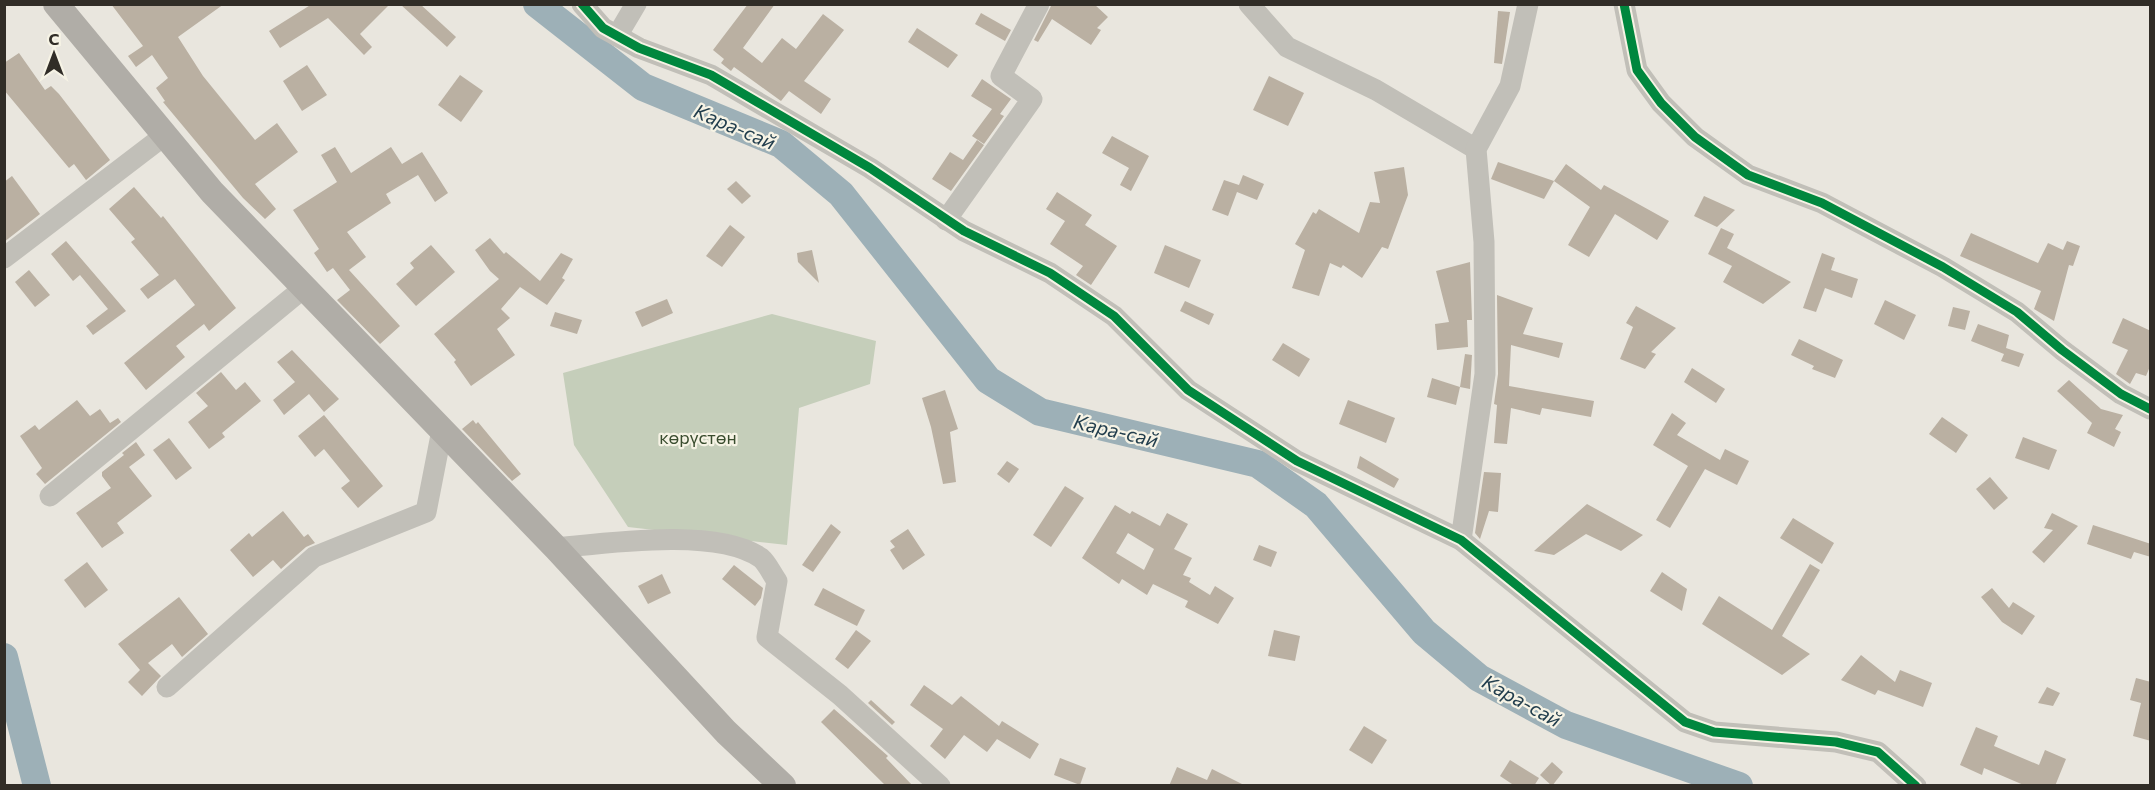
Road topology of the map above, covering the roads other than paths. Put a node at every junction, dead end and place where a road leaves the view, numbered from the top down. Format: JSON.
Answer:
{"nodes":[{"id":1,"x":56,"y":4,"type":"edge"},
{"id":2,"x":582,"y":4,"type":"edge"},
{"id":3,"x":636,"y":4,"type":"edge"},
{"id":4,"x":1039,"y":4,"type":"edge"},
{"id":5,"x":1249,"y":4,"type":"edge"},
{"id":6,"x":1528,"y":4,"type":"edge"},
{"id":7,"x":1624,"y":4,"type":"edge"},
{"id":8,"x":617,"y":36,"type":"junction"},
{"id":9,"x":165,"y":135,"type":"junction"},
{"id":10,"x":1476,"y":148,"type":"junction"},
{"id":11,"x":946,"y":220,"type":"junction"},
{"id":12,"x":4,"y":258,"type":"edge"},
{"id":13,"x":305,"y":287,"type":"junction"},
{"id":14,"x":2151,"y":409,"type":"edge"},
{"id":15,"x":442,"y":430,"type":"junction"},
{"id":16,"x":50,"y":496,"type":"dead end"},
{"id":17,"x":1461,"y":540,"type":"junction"},
{"id":18,"x":556,"y":548,"type":"junction"},
{"id":19,"x":167,"y":687,"type":"dead end"},
{"id":20,"x":769,"y":781,"type":"edge"},
{"id":21,"x":940,"y":786,"type":"edge"},
{"id":22,"x":1916,"y":786,"type":"edge"}],
"edges":[{"from":1,"to":9,"type":"main road"},
{"from":2,"to":8,"type":"street"},
{"from":3,"to":8,"type":"street"},
{"from":4,"to":11,"type":"street"},
{"from":5,"to":10,"type":"street"},
{"from":6,"to":10,"type":"street"},
{"from":7,"to":14,"type":"street"},
{"from":8,"to":11,"type":"street"},
{"from":9,"to":12,"type":"street"},
{"from":9,"to":13,"type":"main road"},
{"from":10,"to":17,"type":"street"},
{"from":11,"to":17,"type":"street"},
{"from":13,"to":15,"type":"main road"},
{"from":13,"to":16,"type":"street"},
{"from":15,"to":18,"type":"main road"},
{"from":15,"to":19,"type":"street"},
{"from":17,"to":22,"type":"street"},
{"from":18,"to":20,"type":"main road"},
{"from":18,"to":21,"type":"street"}]}
